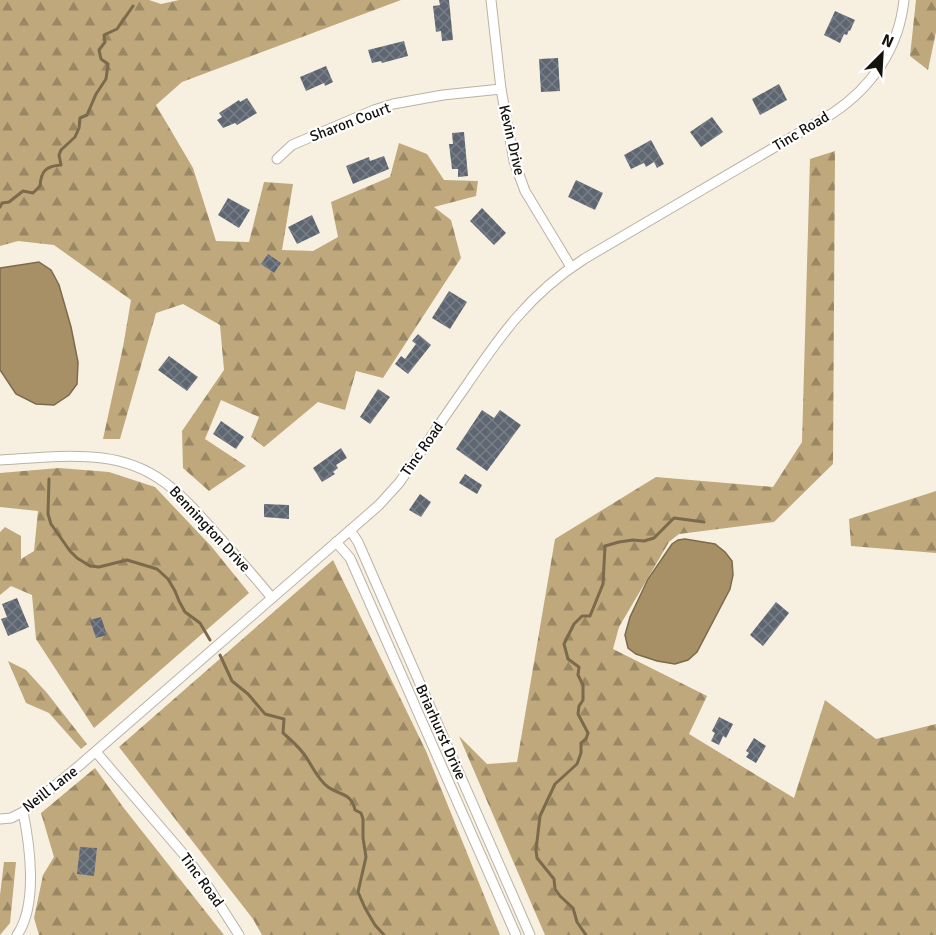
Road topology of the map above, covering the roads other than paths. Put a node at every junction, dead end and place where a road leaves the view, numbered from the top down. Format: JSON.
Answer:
{"nodes":[{"id":1,"x":491,"y":0,"type":"edge"},
{"id":2,"x":904,"y":0,"type":"edge"},
{"id":3,"x":501,"y":89,"type":"junction"},
{"id":4,"x":277,"y":159,"type":"dead end"},
{"id":5,"x":571,"y":267,"type":"junction"},
{"id":6,"x":0,"y":460,"type":"edge"},
{"id":7,"x":350,"y":530,"type":"junction"},
{"id":8,"x":336,"y":542,"type":"junction"},
{"id":9,"x":272,"y":598,"type":"junction"},
{"id":10,"x":96,"y":752,"type":"junction"},
{"id":11,"x":23,"y":812,"type":"junction"},
{"id":12,"x":0,"y":819,"type":"edge"},
{"id":13,"x":17,"y":935,"type":"edge"},
{"id":14,"x":239,"y":935,"type":"edge"},
{"id":15,"x":516,"y":935,"type":"edge"},
{"id":16,"x":530,"y":935,"type":"edge"}],
"edges":[{"from":1,"to":3,"type":"street","name":"Kevin Drive"},
{"from":2,"to":5,"type":"street","name":"Tinc Road"},
{"from":3,"to":4,"type":"street","name":"Sharon Court"},
{"from":3,"to":5,"type":"street","name":"Kevin Drive"},
{"from":5,"to":7,"type":"street","name":"Tinc Road"},
{"from":6,"to":9,"type":"street","name":"Bennington Drive"},
{"from":7,"to":8,"type":"street","name":"Tinc Road"},
{"from":7,"to":16,"type":"street","name":"Briarhurst Drive"},
{"from":8,"to":9,"type":"street","name":"Tinc Road"},
{"from":8,"to":15,"type":"street","name":"Briarhurst Drive"},
{"from":9,"to":10,"type":"street","name":"Tinc Road"},
{"from":10,"to":11,"type":"street","name":"Neill Lane"},
{"from":10,"to":14,"type":"street","name":"Tinc Road"},
{"from":11,"to":12,"type":"street","name":"Neill Lane"},
{"from":11,"to":13,"type":"street"}]}
